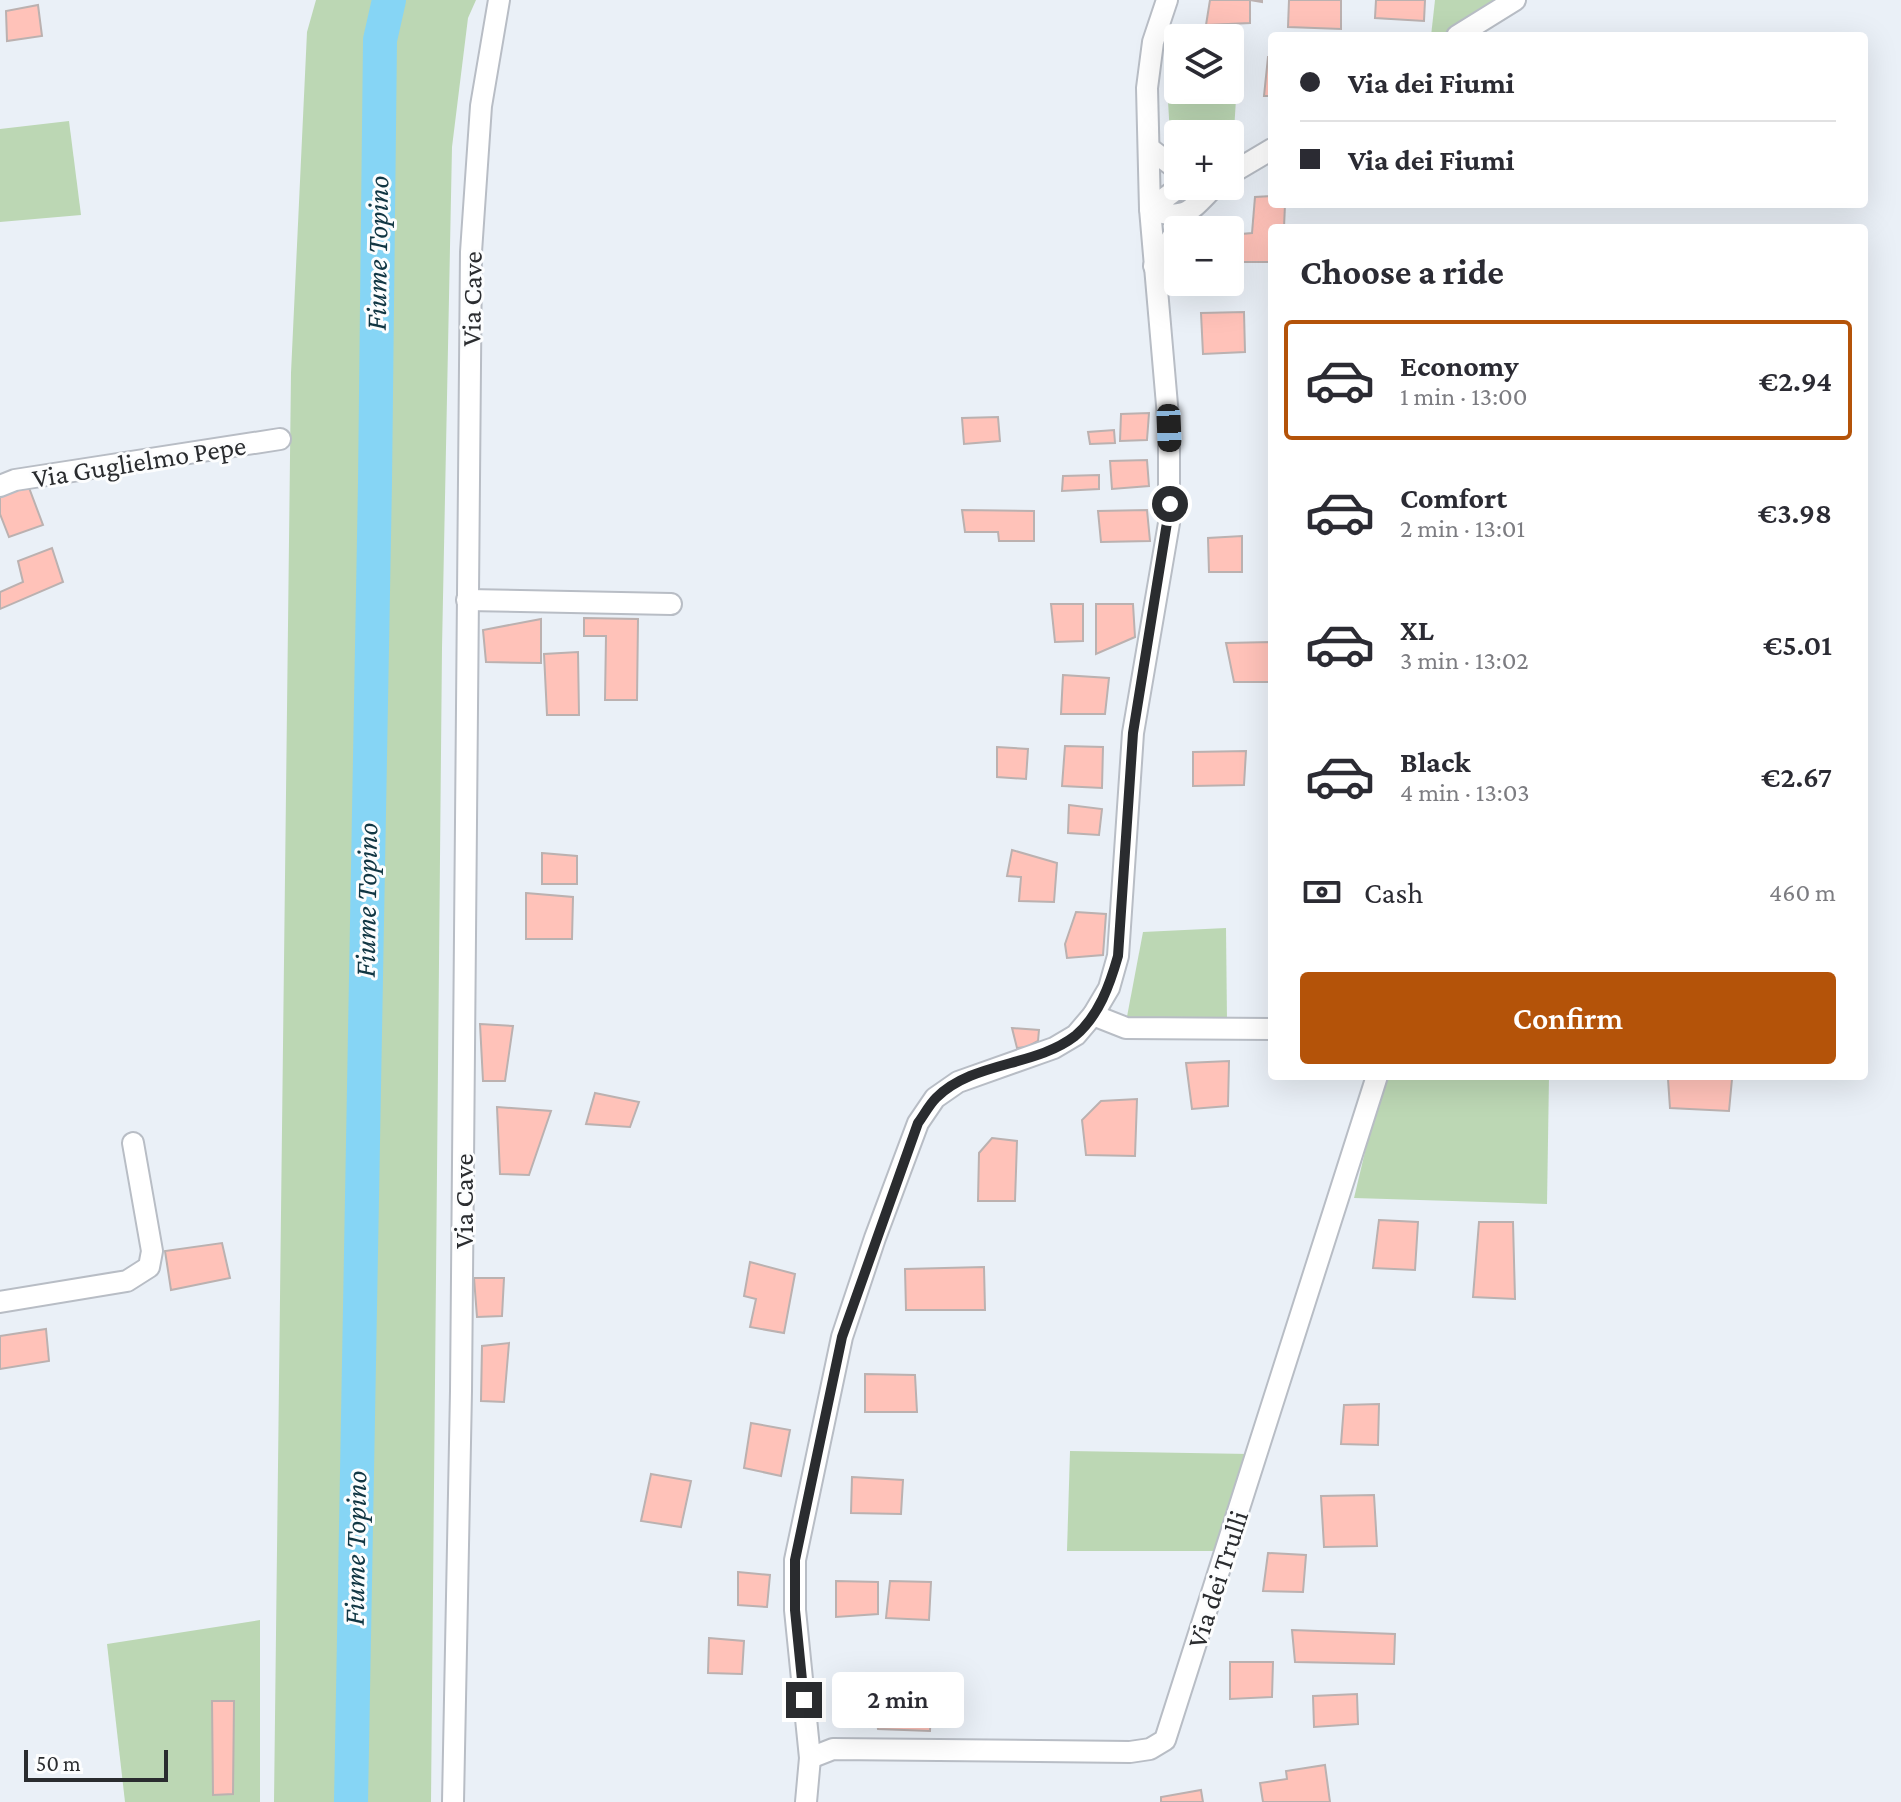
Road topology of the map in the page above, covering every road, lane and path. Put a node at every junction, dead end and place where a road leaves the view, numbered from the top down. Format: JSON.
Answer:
{"nodes":[{"id":1,"x":499,"y":0,"type":"edge"},
{"id":2,"x":1167,"y":0,"type":"edge"},
{"id":3,"x":1515,"y":0,"type":"edge"},
{"id":4,"x":1463,"y":32,"type":"edge"},
{"id":5,"x":1149,"y":148,"type":"junction"},
{"id":6,"x":1268,"y":151,"type":"edge"},
{"id":7,"x":1164,"y":159,"type":"edge"},
{"id":8,"x":1244,"y":166,"type":"edge"},
{"id":9,"x":1164,"y":199,"type":"edge"},
{"id":10,"x":1201,"y":200,"type":"edge"},
{"id":11,"x":1150,"y":209,"type":"junction"},
{"id":12,"x":1187,"y":214,"type":"junction"},
{"id":13,"x":1154,"y":266,"type":"junction"},
{"id":14,"x":280,"y":439,"type":"dead end"},
{"id":15,"x":0,"y":486,"type":"edge"},
{"id":16,"x":467,"y":600,"type":"junction"},
{"id":17,"x":671,"y":604,"type":"dead end"},
{"id":18,"x":1093,"y":1015,"type":"junction"},
{"id":19,"x":1268,"y":1029,"type":"edge"},
{"id":20,"x":1376,"y":1080,"type":"edge"},
{"id":21,"x":133,"y":1143,"type":"dead end"},
{"id":22,"x":0,"y":1302,"type":"edge"},
{"id":23,"x":810,"y":1758,"type":"junction"},
{"id":24,"x":453,"y":1802,"type":"edge"},
{"id":25,"x":806,"y":1802,"type":"edge"}],
"edges":[{"from":1,"to":16,"type":"street","name":"Via Cave"},
{"from":2,"to":5,"type":"street"},
{"from":3,"to":4,"type":"street"},
{"from":5,"to":7,"type":"street"},
{"from":5,"to":11,"type":"street"},
{"from":6,"to":8,"type":"street"},
{"from":9,"to":11,"type":"street"},
{"from":10,"to":12,"type":"street"},
{"from":11,"to":12,"type":"street"},
{"from":11,"to":13,"type":"street"},
{"from":12,"to":13,"type":"street"},
{"from":13,"to":18,"type":"street"},
{"from":14,"to":15,"type":"street","name":"Via Guglielmo Pepe"},
{"from":16,"to":17,"type":"street"},
{"from":16,"to":24,"type":"street","name":"Via Cave"},
{"from":18,"to":19,"type":"street"},
{"from":18,"to":23,"type":"street"},
{"from":20,"to":23,"type":"street","name":"Via dei Trulli"},
{"from":21,"to":22,"type":"street"},
{"from":23,"to":25,"type":"street"}]}
